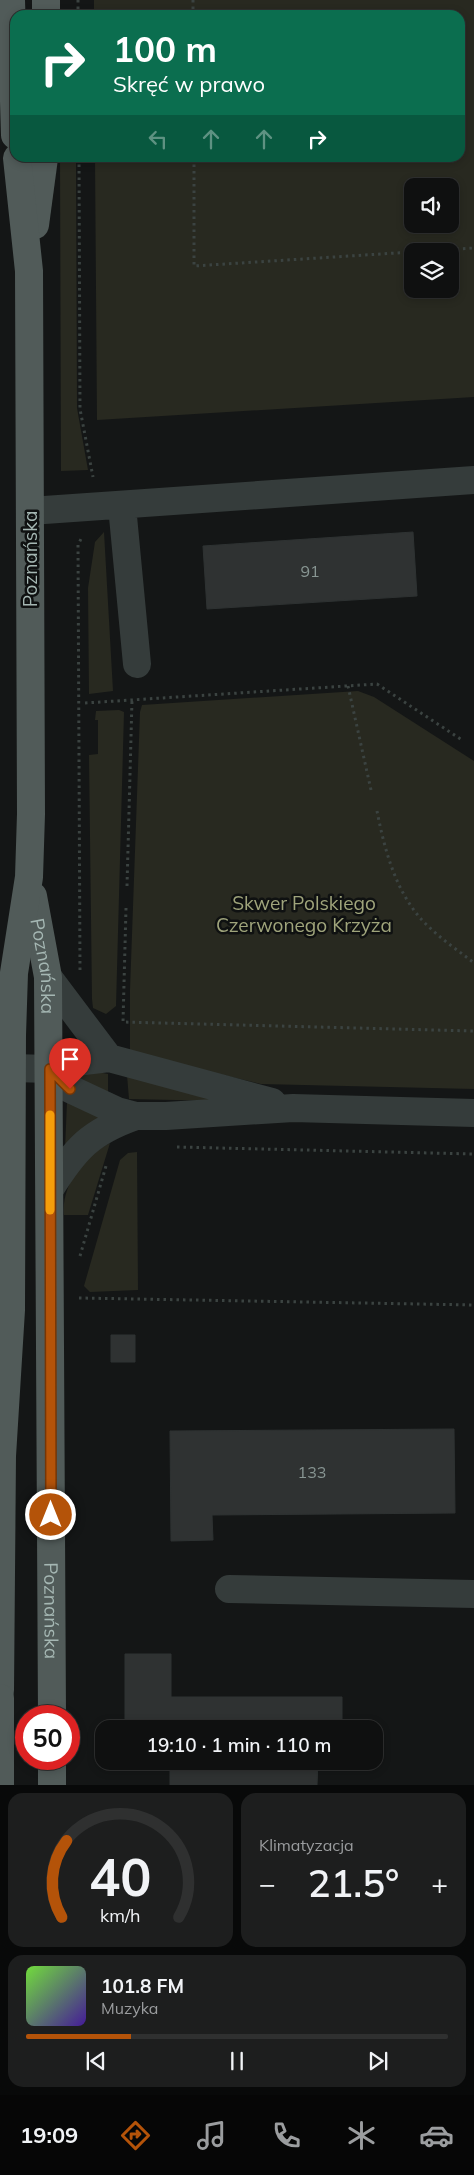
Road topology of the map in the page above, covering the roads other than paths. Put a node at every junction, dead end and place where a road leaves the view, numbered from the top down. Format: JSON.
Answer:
{"nodes":[{"id":1,"x":17,"y":162,"type":"edge"},
{"id":2,"x":44,"y":162,"type":"edge"},
{"id":3,"x":30,"y":271,"type":"junction"},
{"id":4,"x":474,"y":480,"type":"edge"},
{"id":5,"x":110,"y":506,"type":"junction"},
{"id":6,"x":30,"y":511,"type":"junction"},
{"id":7,"x":137,"y":664,"type":"dead end"},
{"id":8,"x":29,"y":877,"type":"junction"},
{"id":9,"x":48,"y":977,"type":"junction"},
{"id":10,"x":6,"y":1036,"type":"edge"},
{"id":11,"x":109,"y":1058,"type":"junction"},
{"id":12,"x":12,"y":1068,"type":"junction"},
{"id":13,"x":50,"y":1069,"type":"junction"},
{"id":14,"x":293,"y":1108,"type":"junction"},
{"id":15,"x":474,"y":1113,"type":"edge"},
{"id":16,"x":136,"y":1116,"type":"junction"},
{"id":17,"x":50,"y":1189,"type":"junction"},
{"id":18,"x":5,"y":1320,"type":"edge"},
{"id":19,"x":229,"y":1589,"type":"dead end"},
{"id":20,"x":474,"y":1594,"type":"edge"},
{"id":21,"x":0,"y":1690,"type":"edge"},
{"id":22,"x":0,"y":1698,"type":"edge"},
{"id":23,"x":52,"y":1705,"type":"edge"},
{"id":24,"x":52,"y":1770,"type":"edge"},
{"id":25,"x":0,"y":1785,"type":"edge"},
{"id":26,"x":52,"y":1785,"type":"edge"}],
"edges":[{"from":1,"to":3,"type":"main road","name":"Poznańska"},
{"from":2,"to":3,"type":"main road","name":"Poznańska"},
{"from":3,"to":6,"type":"main road","name":"Poznańska"},
{"from":4,"to":5,"type":"lane"},
{"from":5,"to":6,"type":"lane"},
{"from":5,"to":7,"type":"lane"},
{"from":6,"to":8,"type":"main road","name":"Poznańska"},
{"from":8,"to":9,"type":"main road","name":"Poznańska"},
{"from":8,"to":10,"type":"main road","name":"Poznańska"},
{"from":9,"to":11,"type":"lane"},
{"from":9,"to":13,"type":"main road","name":"Poznańska"},
{"from":10,"to":12,"type":"main road","name":"Poznańska"},
{"from":11,"to":13,"type":"lane"},
{"from":11,"to":14,"type":"lane"},
{"from":12,"to":13,"type":"lane"},
{"from":12,"to":18,"type":"main road","name":"Poznańska"},
{"from":13,"to":16,"type":"lane"},
{"from":13,"to":17,"type":"main road","name":"Poznańska"},
{"from":14,"to":15,"type":"lane"},
{"from":14,"to":16,"type":"lane"},
{"from":16,"to":17,"type":"lane"},
{"from":17,"to":23,"type":"main road","name":"Poznańska"},
{"from":18,"to":21,"type":"main road","name":"Poznańska"},
{"from":19,"to":20,"type":"lane"},
{"from":22,"to":25,"type":"main road"},
{"from":24,"to":26,"type":"main road"}]}
